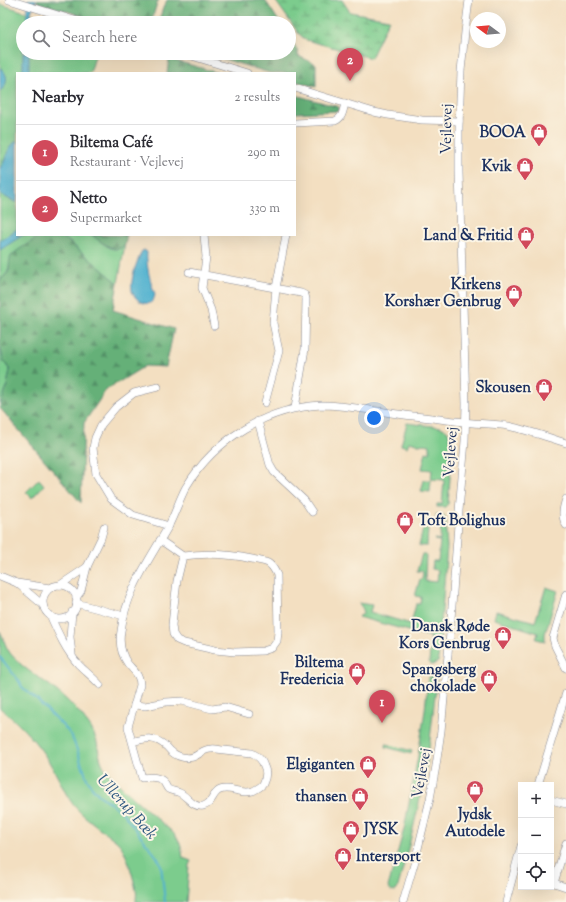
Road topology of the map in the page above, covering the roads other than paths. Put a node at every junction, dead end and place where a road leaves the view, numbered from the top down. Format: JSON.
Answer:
{"nodes":[{"id":1,"x":9,"y":0,"type":"edge"},
{"id":2,"x":469,"y":0,"type":"edge"},
{"id":3,"x":61,"y":16,"type":"edge"},
{"id":4,"x":205,"y":60,"type":"edge"},
{"id":5,"x":244,"y":72,"type":"edge"},
{"id":6,"x":296,"y":88,"type":"edge"},
{"id":7,"x":345,"y":103,"type":"junction"},
{"id":8,"x":459,"y":121,"type":"junction"},
{"id":9,"x":296,"y":122,"type":"edge"},
{"id":10,"x":204,"y":236,"type":"edge"},
{"id":11,"x":286,"y":236,"type":"edge"},
{"id":12,"x":189,"y":272,"type":"dead end"},
{"id":13,"x":203,"y":274,"type":"junction"},
{"id":14,"x":276,"y":288,"type":"junction"},
{"id":15,"x":214,"y":326,"type":"dead end"},
{"id":16,"x":158,"y":387,"type":"dead end"},
{"id":17,"x":265,"y":403,"type":"dead end"},
{"id":18,"x":295,"y":408,"type":"junction"},
{"id":19,"x":258,"y":421,"type":"junction"},
{"id":20,"x":465,"y":422,"type":"junction"},
{"id":21,"x":566,"y":443,"type":"edge"},
{"id":22,"x":566,"y":499,"type":"edge"},
{"id":23,"x":312,"y":512,"type":"dead end"},
{"id":24,"x":566,"y":525,"type":"edge"},
{"id":25,"x":169,"y":526,"type":"junction"},
{"id":26,"x":104,"y":527,"type":"dead end"},
{"id":27,"x":160,"y":540,"type":"junction"},
{"id":28,"x":184,"y":556,"type":"junction"},
{"id":29,"x":87,"y":567,"type":"junction"},
{"id":30,"x":0,"y":576,"type":"edge"},
{"id":31,"x":17,"y":583,"type":"junction"},
{"id":32,"x":60,"y":585,"type":"junction"},
{"id":33,"x":50,"y":588,"type":"junction"},
{"id":34,"x":566,"y":594,"type":"edge"},
{"id":35,"x":76,"y":600,"type":"junction"},
{"id":36,"x":43,"y":605,"type":"junction"},
{"id":37,"x":72,"y":612,"type":"junction"},
{"id":38,"x":50,"y":615,"type":"junction"},
{"id":39,"x":124,"y":616,"type":"junction"},
{"id":40,"x":72,"y":656,"type":"junction"},
{"id":41,"x":566,"y":668,"type":"edge"},
{"id":42,"x":100,"y":685,"type":"dead end"},
{"id":43,"x":566,"y":693,"type":"edge"},
{"id":44,"x":134,"y":705,"type":"junction"},
{"id":45,"x":249,"y":714,"type":"dead end"},
{"id":46,"x":132,"y":742,"type":"junction"},
{"id":47,"x":539,"y":782,"type":"edge"},
{"id":48,"x":554,"y":801,"type":"edge"},
{"id":49,"x":566,"y":804,"type":"edge"},
{"id":50,"x":566,"y":843,"type":"edge"},
{"id":51,"x":519,"y":854,"type":"edge"},
{"id":52,"x":566,"y":887,"type":"edge"},
{"id":53,"x":403,"y":902,"type":"edge"},
{"id":54,"x":506,"y":902,"type":"edge"}],
"edges":[{"from":1,"to":3,"type":"street"},
{"from":2,"to":8,"type":"street","name":"Vejlevej"},
{"from":4,"to":5,"type":"street"},
{"from":6,"to":7,"type":"street"},
{"from":7,"to":8,"type":"street"},
{"from":7,"to":9,"type":"street"},
{"from":8,"to":20,"type":"street","name":"Vejlevej"},
{"from":10,"to":13,"type":"street"},
{"from":11,"to":14,"type":"street"},
{"from":12,"to":13,"type":"street"},
{"from":13,"to":14,"type":"street"},
{"from":13,"to":15,"type":"street"},
{"from":14,"to":17,"type":"street"},
{"from":14,"to":18,"type":"street"},
{"from":16,"to":25,"type":"street"},
{"from":18,"to":19,"type":"street"},
{"from":18,"to":20,"type":"street"},
{"from":19,"to":23,"type":"street"},
{"from":19,"to":25,"type":"street"},
{"from":20,"to":21,"type":"street"},
{"from":20,"to":53,"type":"street","name":"Vejlevej"},
{"from":22,"to":24,"type":"street"},
{"from":25,"to":27,"type":"street"},
{"from":26,"to":29,"type":"street"},
{"from":27,"to":28,"type":"street"},
{"from":27,"to":39,"type":"street"},
{"from":28,"to":28,"type":"street"},
{"from":29,"to":32,"type":"street"},
{"from":29,"to":35,"type":"street"},
{"from":30,"to":31,"type":"street"},
{"from":31,"to":33,"type":"street"},
{"from":31,"to":36,"type":"street"},
{"from":32,"to":33,"type":"street"},
{"from":32,"to":35,"type":"street"},
{"from":33,"to":36,"type":"street"},
{"from":34,"to":41,"type":"street"},
{"from":35,"to":37,"type":"street"},
{"from":35,"to":39,"type":"street"},
{"from":36,"to":38,"type":"street"},
{"from":37,"to":38,"type":"street"},
{"from":37,"to":40,"type":"street"},
{"from":38,"to":40,"type":"street"},
{"from":39,"to":44,"type":"street"},
{"from":40,"to":42,"type":"street"},
{"from":43,"to":47,"type":"street"},
{"from":44,"to":45,"type":"street"},
{"from":44,"to":46,"type":"street"},
{"from":46,"to":46,"type":"street"},
{"from":48,"to":49,"type":"street"},
{"from":50,"to":52,"type":"street"},
{"from":51,"to":54,"type":"street"}]}
